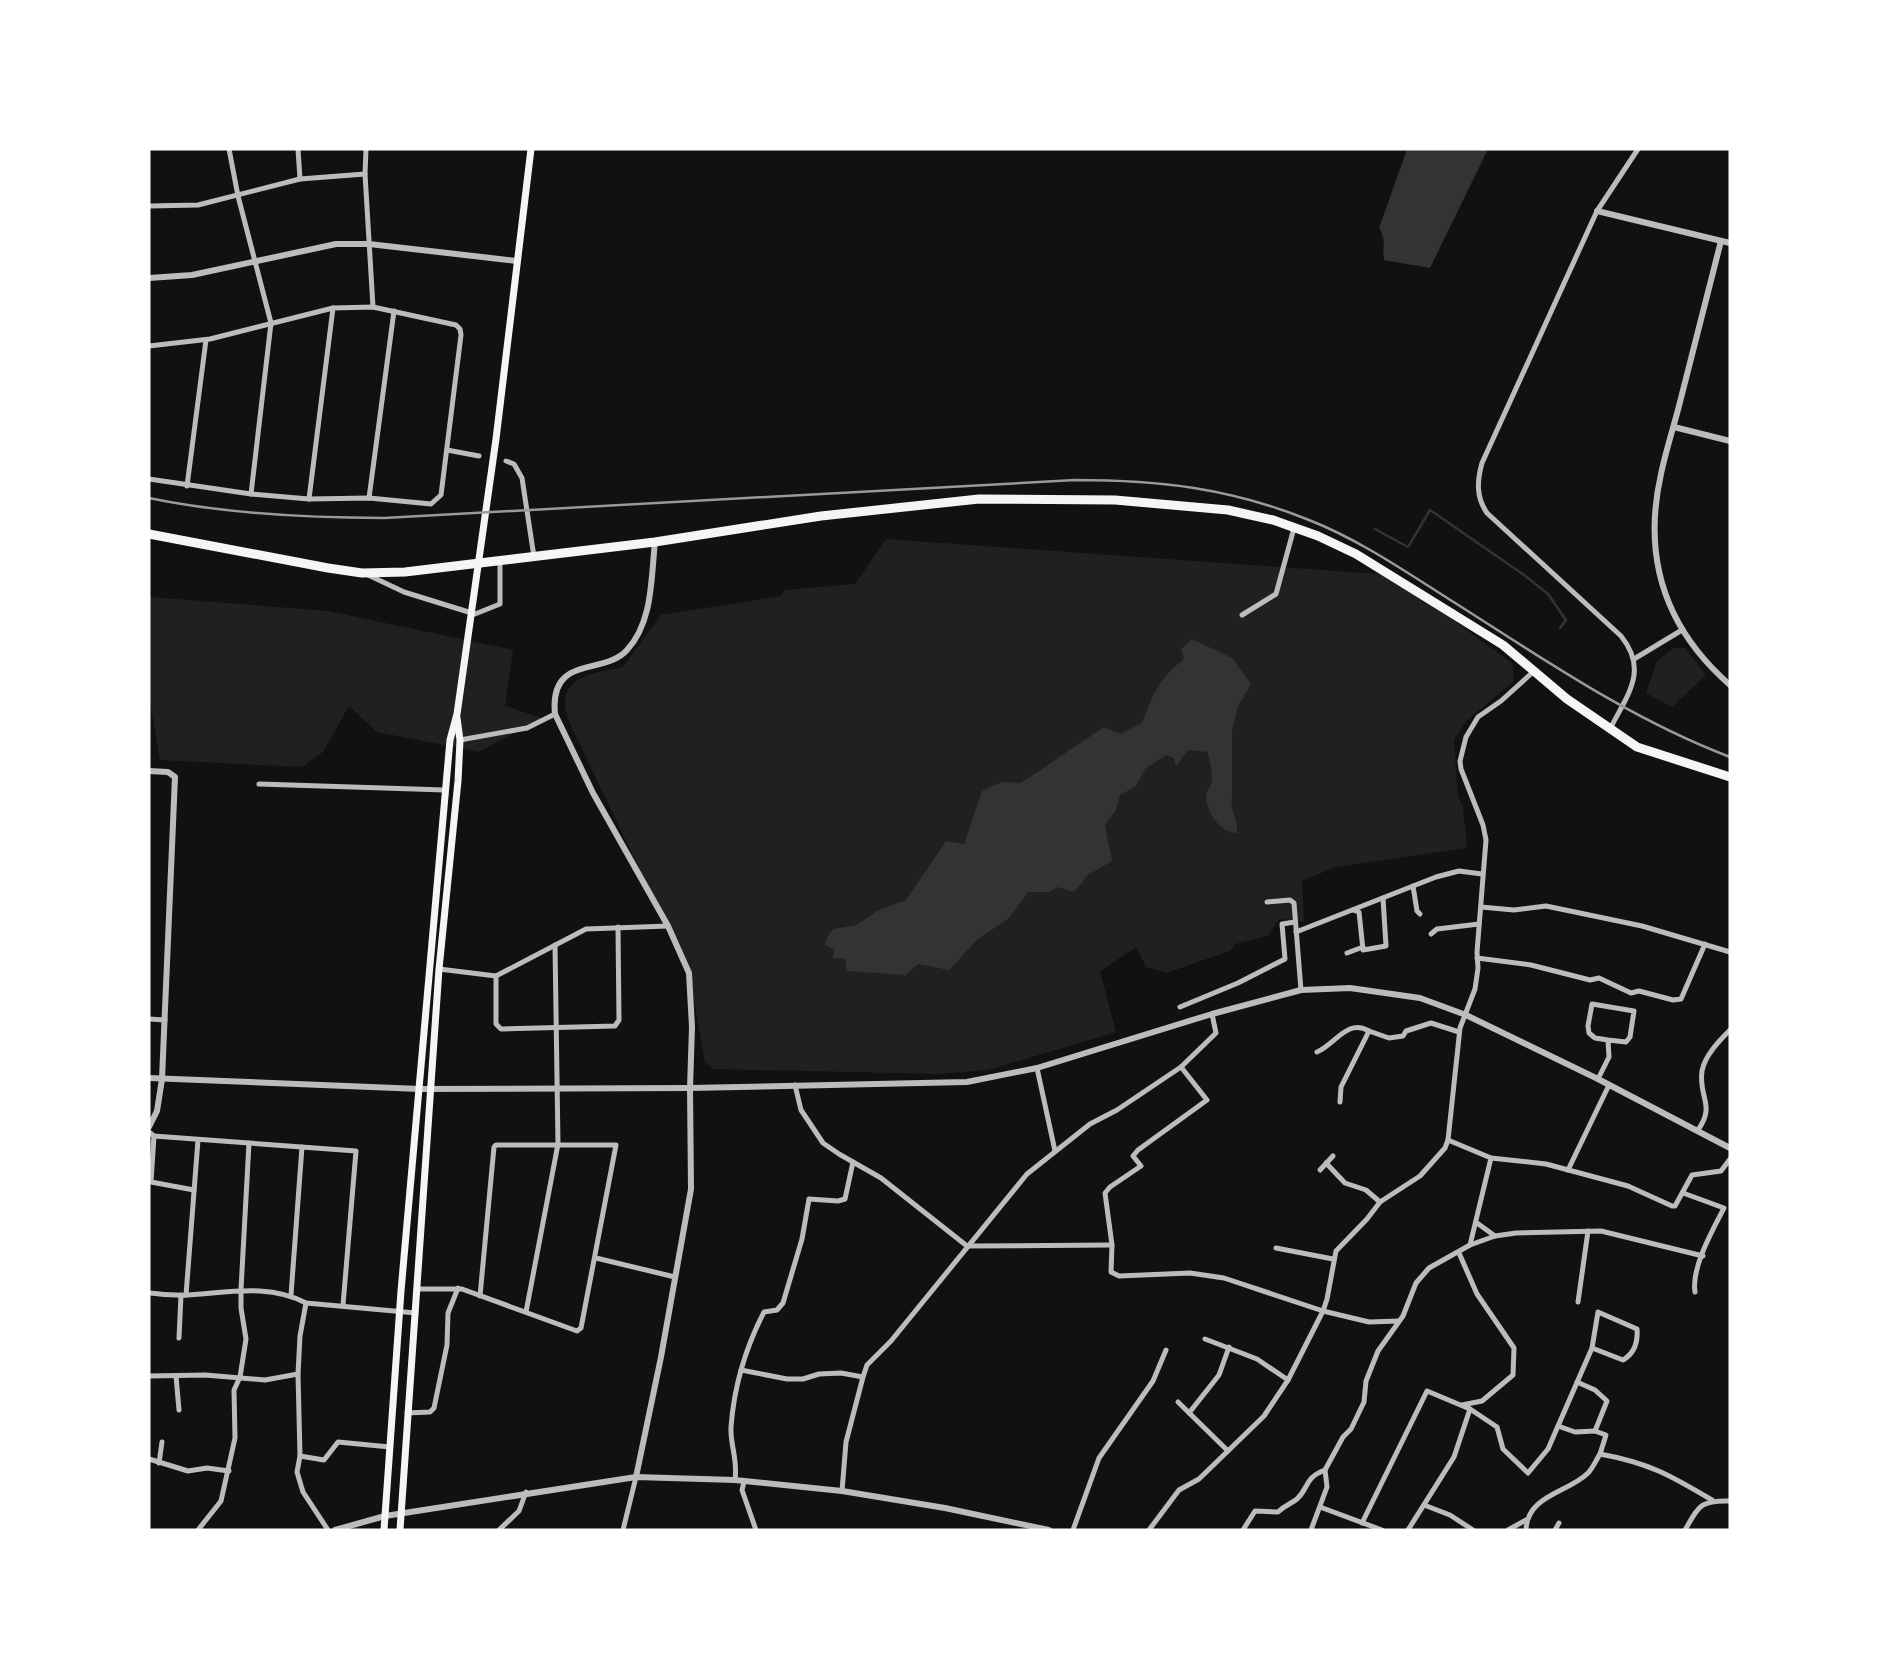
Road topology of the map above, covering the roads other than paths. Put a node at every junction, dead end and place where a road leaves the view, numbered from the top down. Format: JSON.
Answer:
{"nodes":[{"id":1,"x":229,"y":149,"type":"edge"},
{"id":2,"x":298,"y":149,"type":"edge"},
{"id":3,"x":366,"y":149,"type":"edge"},
{"id":4,"x":531,"y":149,"type":"edge"},
{"id":5,"x":1638,"y":149,"type":"edge"},
{"id":6,"x":365,"y":174,"type":"junction"},
{"id":7,"x":300,"y":179,"type":"junction"},
{"id":8,"x":238,"y":196,"type":"junction"},
{"id":9,"x":149,"y":206,"type":"edge"},
{"id":10,"x":1597,"y":211,"type":"junction"},
{"id":11,"x":1721,"y":241,"type":"junction"},
{"id":12,"x":1730,"y":243,"type":"edge"},
{"id":13,"x":369,"y":244,"type":"junction"},
{"id":14,"x":517,"y":261,"type":"junction"},
{"id":15,"x":255,"y":262,"type":"junction"},
{"id":16,"x":149,"y":278,"type":"edge"},
{"id":17,"x":373,"y":307,"type":"junction"},
{"id":18,"x":333,"y":308,"type":"junction"},
{"id":19,"x":394,"y":311,"type":"junction"},
{"id":20,"x":271,"y":323,"type":"junction"},
{"id":21,"x":205,"y":340,"type":"junction"},
{"id":22,"x":149,"y":346,"type":"edge"},
{"id":23,"x":1674,"y":427,"type":"junction"},
{"id":24,"x":1730,"y":441,"type":"edge"},
{"id":25,"x":447,"y":450,"type":"junction"},
{"id":26,"x":479,"y":456,"type":"dead end"},
{"id":27,"x":506,"y":461,"type":"dead end"},
{"id":28,"x":149,"y":478,"type":"edge"},
{"id":29,"x":187,"y":486,"type":"junction"},
{"id":30,"x":251,"y":494,"type":"junction"},
{"id":31,"x":369,"y":498,"type":"junction"},
{"id":32,"x":309,"y":499,"type":"junction"},
{"id":33,"x":1294,"y":528,"type":"junction"},
{"id":34,"x":149,"y":534,"type":"edge"},
{"id":35,"x":655,"y":542,"type":"junction"},
{"id":36,"x":534,"y":558,"type":"junction"},
{"id":37,"x":500,"y":562,"type":"junction"},
{"id":38,"x":362,"y":573,"type":"junction"},
{"id":39,"x":1242,"y":615,"type":"dead end"},
{"id":40,"x":1682,"y":630,"type":"junction"},
{"id":41,"x":1634,"y":659,"type":"junction"},
{"id":42,"x":1534,"y":671,"type":"junction"},
{"id":43,"x":1730,"y":685,"type":"edge"},
{"id":44,"x":457,"y":714,"type":"junction"},
{"id":45,"x":555,"y":714,"type":"junction"},
{"id":46,"x":1610,"y":729,"type":"junction"},
{"id":47,"x":460,"y":740,"type":"junction"},
{"id":48,"x":149,"y":771,"type":"edge"},
{"id":49,"x":1730,"y":777,"type":"edge"},
{"id":50,"x":259,"y":784,"type":"dead end"},
{"id":51,"x":445,"y":790,"type":"junction"},
{"id":52,"x":1482,"y":874,"type":"junction"},
{"id":53,"x":1413,"y":886,"type":"junction"},
{"id":54,"x":1383,"y":898,"type":"junction"},
{"id":55,"x":1267,"y":902,"type":"dead end"},
{"id":56,"x":1481,"y":907,"type":"junction"},
{"id":57,"x":1353,"y":909,"type":"junction"},
{"id":58,"x":1420,"y":914,"type":"dead end"},
{"id":59,"x":1296,"y":922,"type":"junction"},
{"id":60,"x":1479,"y":924,"type":"junction"},
{"id":61,"x":668,"y":926,"type":"junction"},
{"id":62,"x":618,"y":927,"type":"junction"},
{"id":63,"x":1296,"y":932,"type":"junction"},
{"id":64,"x":1431,"y":934,"type":"dead end"},
{"id":65,"x":1705,"y":944,"type":"junction"},
{"id":66,"x":555,"y":945,"type":"junction"},
{"id":67,"x":1363,"y":947,"type":"junction"},
{"id":68,"x":1730,"y":952,"type":"edge"},
{"id":69,"x":1347,"y":953,"type":"dead end"},
{"id":70,"x":1477,"y":958,"type":"junction"},
{"id":71,"x":439,"y":969,"type":"junction"},
{"id":72,"x":496,"y":976,"type":"junction"},
{"id":73,"x":1301,"y":990,"type":"junction"},
{"id":74,"x":1180,"y":1007,"type":"dead end"},
{"id":75,"x":1212,"y":1014,"type":"junction"},
{"id":76,"x":1466,"y":1014,"type":"junction"},
{"id":77,"x":149,"y":1019,"type":"edge"},
{"id":78,"x":165,"y":1020,"type":"junction"},
{"id":79,"x":556,"y":1028,"type":"junction"},
{"id":80,"x":1730,"y":1030,"type":"edge"},
{"id":81,"x":1369,"y":1031,"type":"junction"},
{"id":82,"x":1459,"y":1032,"type":"junction"},
{"id":83,"x":1608,"y":1040,"type":"junction"},
{"id":84,"x":1317,"y":1052,"type":"dead end"},
{"id":85,"x":1181,"y":1067,"type":"junction"},
{"id":86,"x":1037,"y":1068,"type":"junction"},
{"id":87,"x":149,"y":1078,"type":"edge"},
{"id":88,"x":162,"y":1079,"type":"junction"},
{"id":89,"x":1598,"y":1079,"type":"junction"},
{"id":90,"x":795,"y":1085,"type":"junction"},
{"id":91,"x":1609,"y":1085,"type":"junction"},
{"id":92,"x":556,"y":1088,"type":"junction"},
{"id":93,"x":690,"y":1088,"type":"junction"},
{"id":94,"x":420,"y":1089,"type":"junction"},
{"id":95,"x":431,"y":1089,"type":"junction"},
{"id":96,"x":1340,"y":1102,"type":"dead end"},
{"id":97,"x":1698,"y":1130,"type":"junction"},
{"id":98,"x":151,"y":1132,"type":"edge"},
{"id":99,"x":198,"y":1140,"type":"junction"},
{"id":100,"x":1448,"y":1140,"type":"junction"},
{"id":101,"x":249,"y":1143,"type":"junction"},
{"id":102,"x":558,"y":1144,"type":"junction"},
{"id":103,"x":302,"y":1147,"type":"junction"},
{"id":104,"x":1730,"y":1148,"type":"edge"},
{"id":105,"x":1055,"y":1150,"type":"junction"},
{"id":106,"x":1333,"y":1156,"type":"dead end"},
{"id":107,"x":1491,"y":1158,"type":"junction"},
{"id":108,"x":1730,"y":1159,"type":"edge"},
{"id":109,"x":853,"y":1162,"type":"junction"},
{"id":110,"x":1326,"y":1163,"type":"junction"},
{"id":111,"x":1320,"y":1170,"type":"dead end"},
{"id":112,"x":1568,"y":1170,"type":"junction"},
{"id":113,"x":150,"y":1185,"type":"edge"},
{"id":114,"x":194,"y":1190,"type":"junction"},
{"id":115,"x":1683,"y":1193,"type":"junction"},
{"id":116,"x":1380,"y":1202,"type":"junction"},
{"id":117,"x":1727,"y":1208,"type":"edge"},
{"id":118,"x":1477,"y":1223,"type":"junction"},
{"id":119,"x":1588,"y":1231,"type":"junction"},
{"id":120,"x":1494,"y":1236,"type":"junction"},
{"id":121,"x":1112,"y":1245,"type":"junction"},
{"id":122,"x":1470,"y":1245,"type":"junction"},
{"id":123,"x":967,"y":1246,"type":"junction"},
{"id":124,"x":1276,"y":1248,"type":"dead end"},
{"id":125,"x":1459,"y":1253,"type":"junction"},
{"id":126,"x":1703,"y":1256,"type":"junction"},
{"id":127,"x":596,"y":1258,"type":"junction"},
{"id":128,"x":1333,"y":1259,"type":"junction"},
{"id":129,"x":675,"y":1277,"type":"junction"},
{"id":130,"x":458,"y":1288,"type":"junction"},
{"id":131,"x":241,"y":1289,"type":"junction"},
{"id":132,"x":418,"y":1289,"type":"junction"},
{"id":133,"x":1695,"y":1292,"type":"dead end"},
{"id":134,"x":149,"y":1293,"type":"edge"},
{"id":135,"x":183,"y":1295,"type":"junction"},
{"id":136,"x":291,"y":1296,"type":"junction"},
{"id":137,"x":480,"y":1296,"type":"junction"},
{"id":138,"x":1578,"y":1302,"type":"dead end"},
{"id":139,"x":306,"y":1303,"type":"junction"},
{"id":140,"x":343,"y":1305,"type":"junction"},
{"id":141,"x":1323,"y":1311,"type":"junction"},
{"id":142,"x":401,"y":1312,"type":"junction"},
{"id":143,"x":526,"y":1312,"type":"junction"},
{"id":144,"x":416,"y":1313,"type":"junction"},
{"id":145,"x":1399,"y":1321,"type":"junction"},
{"id":146,"x":179,"y":1338,"type":"dead end"},
{"id":147,"x":1205,"y":1339,"type":"dead end"},
{"id":148,"x":1229,"y":1347,"type":"junction"},
{"id":149,"x":1592,"y":1348,"type":"junction"},
{"id":150,"x":1166,"y":1350,"type":"dead end"},
{"id":151,"x":741,"y":1370,"type":"junction"},
{"id":152,"x":298,"y":1374,"type":"junction"},
{"id":153,"x":149,"y":1377,"type":"edge"},
{"id":154,"x":176,"y":1377,"type":"junction"},
{"id":155,"x":240,"y":1377,"type":"junction"},
{"id":156,"x":863,"y":1377,"type":"junction"},
{"id":157,"x":1288,"y":1380,"type":"junction"},
{"id":158,"x":1577,"y":1382,"type":"junction"},
{"id":159,"x":1178,"y":1402,"type":"dead end"},
{"id":160,"x":1462,"y":1405,"type":"junction"},
{"id":161,"x":1470,"y":1409,"type":"junction"},
{"id":162,"x":178,"y":1410,"type":"dead end"},
{"id":163,"x":407,"y":1413,"type":"junction"},
{"id":164,"x":1189,"y":1413,"type":"junction"},
{"id":165,"x":1558,"y":1426,"type":"junction"},
{"id":166,"x":1595,"y":1431,"type":"junction"},
{"id":167,"x":162,"y":1442,"type":"dead end"},
{"id":168,"x":390,"y":1447,"type":"junction"},
{"id":169,"x":1228,"y":1451,"type":"junction"},
{"id":170,"x":1600,"y":1454,"type":"junction"},
{"id":171,"x":300,"y":1456,"type":"junction"},
{"id":172,"x":149,"y":1459,"type":"edge"},
{"id":173,"x":159,"y":1463,"type":"junction"},
{"id":174,"x":1325,"y":1470,"type":"junction"},
{"id":175,"x":229,"y":1471,"type":"junction"},
{"id":176,"x":636,"y":1476,"type":"junction"},
{"id":177,"x":735,"y":1480,"type":"junction"},
{"id":178,"x":744,"y":1482,"type":"junction"},
{"id":179,"x":842,"y":1492,"type":"junction"},
{"id":180,"x":526,"y":1493,"type":"junction"},
{"id":181,"x":1712,"y":1500,"type":"junction"},
{"id":182,"x":1730,"y":1501,"type":"edge"},
{"id":183,"x":1424,"y":1505,"type":"junction"},
{"id":184,"x":1320,"y":1507,"type":"junction"},
{"id":185,"x":401,"y":1514,"type":"junction"},
{"id":186,"x":385,"y":1516,"type":"junction"},
{"id":187,"x":1526,"y":1520,"type":"junction"},
{"id":188,"x":1362,"y":1523,"type":"junction"},
{"id":189,"x":1559,"y":1523,"type":"dead end"},
{"id":190,"x":198,"y":1530,"type":"edge"},
{"id":191,"x":328,"y":1530,"type":"edge"},
{"id":192,"x":335,"y":1530,"type":"edge"},
{"id":193,"x":384,"y":1530,"type":"edge"},
{"id":194,"x":400,"y":1530,"type":"edge"},
{"id":195,"x":499,"y":1530,"type":"edge"},
{"id":196,"x":623,"y":1530,"type":"edge"},
{"id":197,"x":756,"y":1530,"type":"edge"},
{"id":198,"x":1049,"y":1530,"type":"edge"},
{"id":199,"x":1073,"y":1530,"type":"edge"},
{"id":200,"x":1149,"y":1530,"type":"edge"},
{"id":201,"x":1243,"y":1530,"type":"edge"},
{"id":202,"x":1311,"y":1530,"type":"edge"},
{"id":203,"x":1382,"y":1530,"type":"edge"},
{"id":204,"x":1408,"y":1530,"type":"edge"},
{"id":205,"x":1473,"y":1530,"type":"edge"},
{"id":206,"x":1508,"y":1530,"type":"edge"},
{"id":207,"x":1526,"y":1530,"type":"edge"},
{"id":208,"x":1555,"y":1530,"type":"edge"},
{"id":209,"x":1685,"y":1530,"type":"edge"}],
"edges":[{"from":1,"to":8,"type":"street"},
{"from":2,"to":7,"type":"street"},
{"from":3,"to":6,"type":"street"},
{"from":4,"to":14,"type":"main road"},
{"from":5,"to":10,"type":"street"},
{"from":6,"to":7,"type":"street"},
{"from":6,"to":13,"type":"street"},
{"from":7,"to":8,"type":"street"},
{"from":8,"to":9,"type":"street"},
{"from":8,"to":15,"type":"street"},
{"from":10,"to":11,"type":"street"},
{"from":10,"to":41,"type":"street"},
{"from":11,"to":12,"type":"street"},
{"from":11,"to":23,"type":"street"},
{"from":13,"to":14,"type":"street"},
{"from":13,"to":15,"type":"street"},
{"from":13,"to":17,"type":"street"},
{"from":14,"to":44,"type":"main road"},
{"from":15,"to":16,"type":"street"},
{"from":15,"to":20,"type":"street"},
{"from":17,"to":18,"type":"street"},
{"from":17,"to":19,"type":"street"},
{"from":18,"to":20,"type":"street"},
{"from":18,"to":32,"type":"street"},
{"from":19,"to":25,"type":"street"},
{"from":19,"to":31,"type":"street"},
{"from":20,"to":21,"type":"street"},
{"from":20,"to":30,"type":"street"},
{"from":21,"to":22,"type":"street"},
{"from":21,"to":29,"type":"street"},
{"from":23,"to":24,"type":"street"},
{"from":23,"to":40,"type":"street"},
{"from":25,"to":26,"type":"street"},
{"from":25,"to":31,"type":"street"},
{"from":27,"to":36,"type":"street"},
{"from":28,"to":29,"type":"street"},
{"from":29,"to":30,"type":"street"},
{"from":30,"to":32,"type":"street"},
{"from":31,"to":32,"type":"street"},
{"from":33,"to":35,"type":"highway"},
{"from":33,"to":39,"type":"street"},
{"from":33,"to":42,"type":"highway"},
{"from":34,"to":38,"type":"highway"},
{"from":35,"to":36,"type":"highway"},
{"from":35,"to":45,"type":"street"},
{"from":36,"to":37,"type":"highway"},
{"from":37,"to":38,"type":"highway"},
{"from":37,"to":38,"type":"street"},
{"from":40,"to":41,"type":"street"},
{"from":40,"to":43,"type":"street"},
{"from":41,"to":46,"type":"street"},
{"from":42,"to":46,"type":"highway"},
{"from":42,"to":52,"type":"street"},
{"from":44,"to":47,"type":"main road"},
{"from":44,"to":51,"type":"main road"},
{"from":45,"to":47,"type":"street"},
{"from":45,"to":61,"type":"street"},
{"from":46,"to":49,"type":"highway"},
{"from":47,"to":71,"type":"main road"},
{"from":48,"to":78,"type":"street"},
{"from":50,"to":51,"type":"street"},
{"from":51,"to":94,"type":"main road"},
{"from":52,"to":53,"type":"street"},
{"from":52,"to":56,"type":"street"},
{"from":53,"to":54,"type":"street"},
{"from":53,"to":58,"type":"street"},
{"from":54,"to":57,"type":"street"},
{"from":54,"to":67,"type":"street"},
{"from":55,"to":59,"type":"street"},
{"from":56,"to":60,"type":"street"},
{"from":56,"to":65,"type":"street"},
{"from":57,"to":63,"type":"street"},
{"from":57,"to":67,"type":"street"},
{"from":59,"to":63,"type":"street"},
{"from":59,"to":74,"type":"street"},
{"from":60,"to":64,"type":"street"},
{"from":60,"to":70,"type":"street"},
{"from":61,"to":62,"type":"street"},
{"from":61,"to":93,"type":"street"},
{"from":62,"to":66,"type":"street"},
{"from":62,"to":79,"type":"street"},
{"from":63,"to":73,"type":"street"},
{"from":65,"to":68,"type":"street"},
{"from":65,"to":70,"type":"street"},
{"from":66,"to":72,"type":"street"},
{"from":66,"to":79,"type":"street"},
{"from":67,"to":69,"type":"street"},
{"from":70,"to":76,"type":"street"},
{"from":71,"to":72,"type":"street"},
{"from":71,"to":95,"type":"main road"},
{"from":72,"to":79,"type":"street"},
{"from":73,"to":75,"type":"street"},
{"from":73,"to":76,"type":"street"},
{"from":75,"to":85,"type":"street"},
{"from":75,"to":86,"type":"street"},
{"from":76,"to":82,"type":"street"},
{"from":76,"to":89,"type":"street"},
{"from":77,"to":78,"type":"street"},
{"from":78,"to":88,"type":"street"},
{"from":79,"to":92,"type":"street"},
{"from":80,"to":97,"type":"street"},
{"from":81,"to":82,"type":"street"},
{"from":81,"to":84,"type":"street"},
{"from":81,"to":96,"type":"street"},
{"from":82,"to":100,"type":"street"},
{"from":83,"to":83,"type":"street"},
{"from":83,"to":89,"type":"street"},
{"from":85,"to":105,"type":"street"},
{"from":85,"to":121,"type":"street"},
{"from":86,"to":90,"type":"street"},
{"from":86,"to":105,"type":"street"},
{"from":87,"to":88,"type":"street"},
{"from":88,"to":94,"type":"street"},
{"from":88,"to":98,"type":"street"},
{"from":89,"to":91,"type":"street"},
{"from":90,"to":93,"type":"street"},
{"from":90,"to":109,"type":"street"},
{"from":91,"to":97,"type":"street"},
{"from":91,"to":112,"type":"street"},
{"from":92,"to":93,"type":"street"},
{"from":92,"to":95,"type":"street"},
{"from":92,"to":102,"type":"street"},
{"from":93,"to":129,"type":"street"},
{"from":94,"to":95,"type":"street"},
{"from":94,"to":142,"type":"main road"},
{"from":95,"to":132,"type":"main road"},
{"from":97,"to":104,"type":"street"},
{"from":98,"to":99,"type":"street"},
{"from":98,"to":113,"type":"street"},
{"from":99,"to":101,"type":"street"},
{"from":99,"to":114,"type":"street"},
{"from":100,"to":107,"type":"street"},
{"from":100,"to":116,"type":"street"},
{"from":101,"to":103,"type":"street"},
{"from":101,"to":131,"type":"street"},
{"from":102,"to":127,"type":"street"},
{"from":102,"to":137,"type":"street"},
{"from":102,"to":143,"type":"street"},
{"from":103,"to":136,"type":"street"},
{"from":103,"to":140,"type":"street"},
{"from":105,"to":123,"type":"street"},
{"from":106,"to":110,"type":"street"},
{"from":107,"to":112,"type":"street"},
{"from":107,"to":118,"type":"street"},
{"from":108,"to":115,"type":"street"},
{"from":109,"to":123,"type":"street"},
{"from":109,"to":151,"type":"street"},
{"from":110,"to":111,"type":"street"},
{"from":110,"to":116,"type":"street"},
{"from":112,"to":115,"type":"street"},
{"from":113,"to":114,"type":"street"},
{"from":114,"to":135,"type":"street"},
{"from":115,"to":117,"type":"street"},
{"from":116,"to":128,"type":"street"},
{"from":117,"to":126,"type":"street"},
{"from":118,"to":120,"type":"street"},
{"from":118,"to":122,"type":"street"},
{"from":119,"to":120,"type":"street"},
{"from":119,"to":126,"type":"street"},
{"from":119,"to":138,"type":"street"},
{"from":120,"to":122,"type":"street"},
{"from":121,"to":123,"type":"street"},
{"from":121,"to":141,"type":"street"},
{"from":122,"to":125,"type":"street"},
{"from":123,"to":156,"type":"street"},
{"from":124,"to":128,"type":"street"},
{"from":125,"to":145,"type":"street"},
{"from":125,"to":160,"type":"street"},
{"from":126,"to":133,"type":"street"},
{"from":127,"to":129,"type":"street"},
{"from":127,"to":143,"type":"street"},
{"from":128,"to":141,"type":"street"},
{"from":129,"to":176,"type":"street"},
{"from":130,"to":132,"type":"street"},
{"from":130,"to":137,"type":"street"},
{"from":130,"to":163,"type":"street"},
{"from":131,"to":135,"type":"street"},
{"from":131,"to":136,"type":"street"},
{"from":131,"to":155,"type":"street"},
{"from":132,"to":144,"type":"main road"},
{"from":134,"to":135,"type":"street"},
{"from":135,"to":146,"type":"street"},
{"from":136,"to":139,"type":"street"},
{"from":137,"to":143,"type":"street"},
{"from":139,"to":140,"type":"street"},
{"from":139,"to":152,"type":"street"},
{"from":140,"to":142,"type":"street"},
{"from":141,"to":145,"type":"street"},
{"from":141,"to":157,"type":"street"},
{"from":142,"to":144,"type":"street"},
{"from":142,"to":168,"type":"main road"},
{"from":144,"to":163,"type":"main road"},
{"from":145,"to":174,"type":"street"},
{"from":147,"to":148,"type":"street"},
{"from":148,"to":157,"type":"street"},
{"from":148,"to":164,"type":"street"},
{"from":149,"to":149,"type":"street"},
{"from":149,"to":158,"type":"street"},
{"from":150,"to":199,"type":"street"},
{"from":151,"to":156,"type":"street"},
{"from":151,"to":177,"type":"street"},
{"from":152,"to":155,"type":"street"},
{"from":152,"to":171,"type":"street"},
{"from":153,"to":154,"type":"street"},
{"from":154,"to":155,"type":"street"},
{"from":154,"to":162,"type":"street"},
{"from":155,"to":175,"type":"street"},
{"from":156,"to":179,"type":"street"},
{"from":157,"to":169,"type":"street"},
{"from":158,"to":165,"type":"street"},
{"from":158,"to":166,"type":"street"},
{"from":159,"to":164,"type":"street"},
{"from":160,"to":161,"type":"street"},
{"from":160,"to":188,"type":"street"},
{"from":161,"to":165,"type":"street"},
{"from":161,"to":183,"type":"street"},
{"from":163,"to":185,"type":"main road"},
{"from":164,"to":169,"type":"street"},
{"from":165,"to":166,"type":"street"},
{"from":166,"to":170,"type":"street"},
{"from":167,"to":173,"type":"street"},
{"from":168,"to":171,"type":"street"},
{"from":168,"to":186,"type":"main road"},
{"from":169,"to":200,"type":"street"},
{"from":170,"to":181,"type":"street"},
{"from":170,"to":187,"type":"street"},
{"from":171,"to":191,"type":"street"},
{"from":172,"to":173,"type":"street"},
{"from":173,"to":175,"type":"street"},
{"from":174,"to":184,"type":"street"},
{"from":174,"to":201,"type":"street"},
{"from":175,"to":190,"type":"street"},
{"from":176,"to":177,"type":"street"},
{"from":176,"to":180,"type":"street"},
{"from":176,"to":196,"type":"street"},
{"from":177,"to":178,"type":"street"},
{"from":178,"to":179,"type":"street"},
{"from":178,"to":197,"type":"street"},
{"from":179,"to":198,"type":"street"},
{"from":180,"to":185,"type":"street"},
{"from":180,"to":195,"type":"street"},
{"from":181,"to":182,"type":"street"},
{"from":181,"to":209,"type":"street"},
{"from":183,"to":204,"type":"street"},
{"from":183,"to":205,"type":"street"},
{"from":184,"to":188,"type":"street"},
{"from":184,"to":202,"type":"street"},
{"from":185,"to":186,"type":"street"},
{"from":185,"to":194,"type":"main road"},
{"from":186,"to":192,"type":"street"},
{"from":186,"to":193,"type":"main road"},
{"from":187,"to":206,"type":"street"},
{"from":187,"to":207,"type":"street"},
{"from":188,"to":203,"type":"street"},
{"from":189,"to":208,"type":"street"}]}
